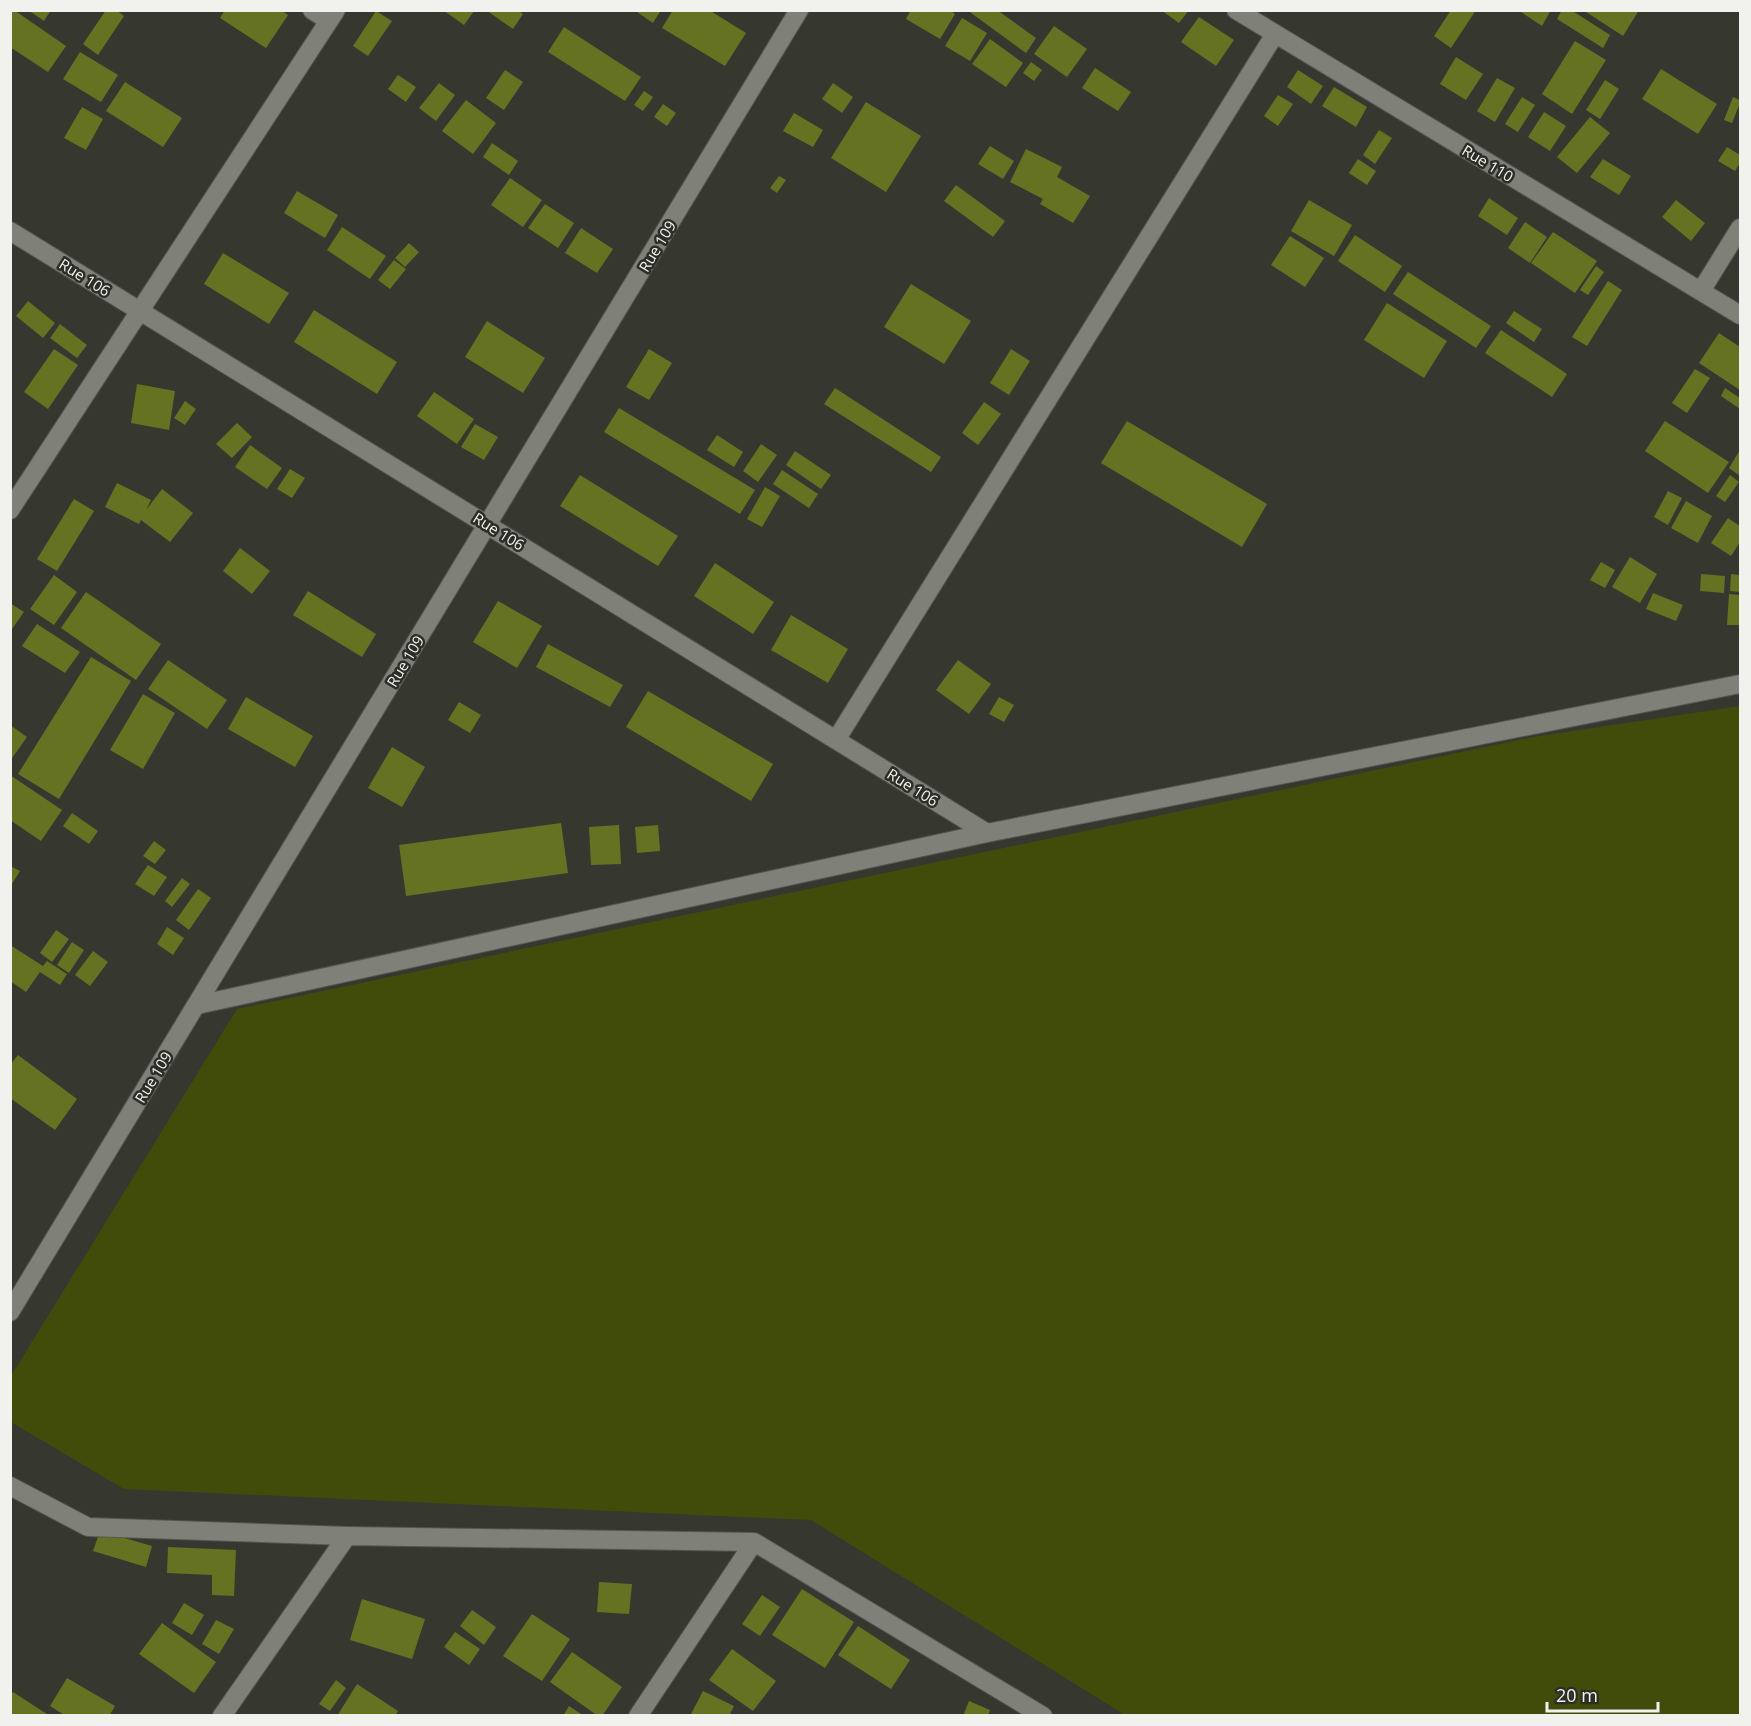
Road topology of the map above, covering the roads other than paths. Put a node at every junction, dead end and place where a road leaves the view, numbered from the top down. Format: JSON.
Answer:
{"nodes":[{"id":1,"x":312,"y":10,"type":"edge"},
{"id":2,"x":799,"y":10,"type":"edge"},
{"id":3,"x":1236,"y":10,"type":"edge"},
{"id":4,"x":332,"y":16,"type":"edge"},
{"id":5,"x":1275,"y":34,"type":"junction"},
{"id":6,"x":1740,"y":228,"type":"edge"},
{"id":7,"x":10,"y":231,"type":"edge"},
{"id":8,"x":1701,"y":291,"type":"junction"},
{"id":9,"x":140,"y":310,"type":"junction"},
{"id":10,"x":1740,"y":315,"type":"edge"},
{"id":11,"x":10,"y":510,"type":"edge"},
{"id":12,"x":488,"y":524,"type":"junction"},
{"id":13,"x":1740,"y":684,"type":"edge"},
{"id":14,"x":836,"y":740,"type":"junction"},
{"id":15,"x":987,"y":832,"type":"junction"},
{"id":16,"x":197,"y":1005,"type":"junction"},
{"id":17,"x":10,"y":1312,"type":"edge"},
{"id":18,"x":10,"y":1486,"type":"edge"},
{"id":19,"x":347,"y":1536,"type":"junction"},
{"id":20,"x":754,"y":1542,"type":"junction"},
{"id":21,"x":222,"y":1716,"type":"edge"},
{"id":22,"x":638,"y":1716,"type":"edge"},
{"id":23,"x":1043,"y":1716,"type":"edge"}],
"edges":[{"from":1,"to":4,"type":"street"},
{"from":2,"to":12,"type":"street","name":"Rue 109"},
{"from":3,"to":5,"type":"street","name":"Rue 110"},
{"from":4,"to":9,"type":"street"},
{"from":5,"to":8,"type":"street","name":"Rue 110"},
{"from":5,"to":14,"type":"street"},
{"from":6,"to":8,"type":"street"},
{"from":7,"to":9,"type":"street","name":"Rue 106"},
{"from":8,"to":10,"type":"street","name":"Rue 110"},
{"from":9,"to":11,"type":"street"},
{"from":9,"to":12,"type":"street","name":"Rue 106"},
{"from":12,"to":14,"type":"street","name":"Rue 106"},
{"from":12,"to":16,"type":"street","name":"Rue 109"},
{"from":13,"to":15,"type":"street"},
{"from":14,"to":15,"type":"street","name":"Rue 106"},
{"from":15,"to":16,"type":"street"},
{"from":16,"to":17,"type":"street","name":"Rue 109"},
{"from":18,"to":19,"type":"street"},
{"from":19,"to":20,"type":"street"},
{"from":19,"to":21,"type":"street"},
{"from":20,"to":22,"type":"street"},
{"from":20,"to":23,"type":"street"}]}
